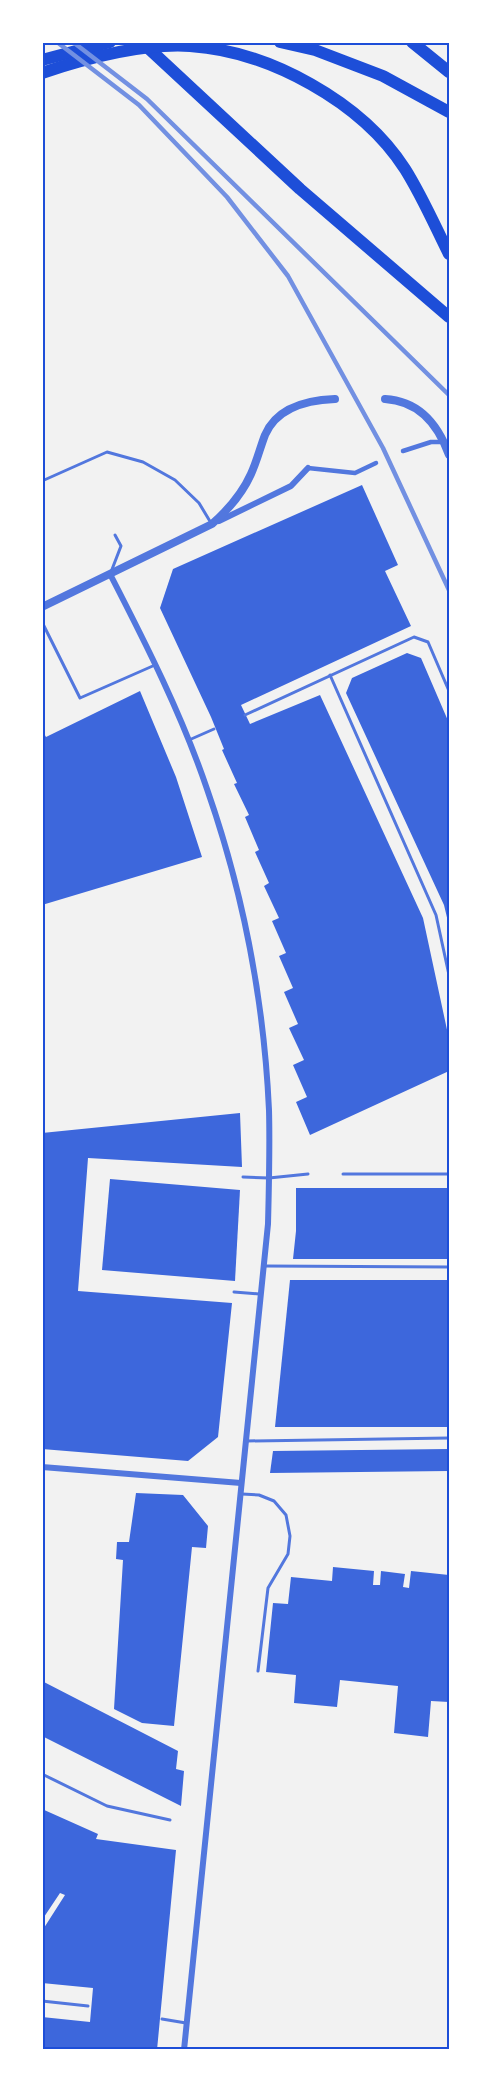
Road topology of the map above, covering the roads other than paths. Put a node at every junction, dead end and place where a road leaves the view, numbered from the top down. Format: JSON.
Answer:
{"nodes":[{"id":1,"x":110,"y":42,"type":"edge"},
{"id":2,"x":142,"y":42,"type":"edge"},
{"id":3,"x":280,"y":42,"type":"edge"},
{"id":4,"x":412,"y":42,"type":"edge"},
{"id":5,"x":42,"y":60,"type":"edge"},
{"id":6,"x":449,"y":72,"type":"edge"},
{"id":7,"x":42,"y":73,"type":"edge"},
{"id":8,"x":449,"y":112,"type":"edge"},
{"id":9,"x":449,"y":254,"type":"edge"},
{"id":10,"x":449,"y":317,"type":"edge"},
{"id":11,"x":335,"y":399,"type":"dead end"},
{"id":12,"x":385,"y":399,"type":"dead end"},
{"id":13,"x":445,"y":442,"type":"junction"},
{"id":14,"x":403,"y":451,"type":"dead end"},
{"id":15,"x":449,"y":455,"type":"edge"},
{"id":16,"x":376,"y":464,"type":"dead end"},
{"id":17,"x":308,"y":468,"type":"joint"},
{"id":18,"x":42,"y":481,"type":"edge"},
{"id":19,"x":212,"y":524,"type":"junction"},
{"id":20,"x":115,"y":535,"type":"dead end"},
{"id":21,"x":110,"y":574,"type":"junction"},
{"id":22,"x":42,"y":607,"type":"edge"},
{"id":23,"x":42,"y":622,"type":"edge"},
{"id":24,"x":156,"y":665,"type":"junction"},
{"id":25,"x":330,"y":675,"type":"junction"},
{"id":26,"x":449,"y":691,"type":"edge"},
{"id":27,"x":245,"y":715,"type":"dead end"},
{"id":28,"x":214,"y":729,"type":"dead end"},
{"id":29,"x":189,"y":740,"type":"junction"},
{"id":30,"x":449,"y":975,"type":"edge"},
{"id":31,"x":308,"y":1174,"type":"dead end"},
{"id":32,"x":343,"y":1174,"type":"dead end"},
{"id":33,"x":449,"y":1174,"type":"edge"},
{"id":34,"x":243,"y":1177,"type":"dead end"},
{"id":35,"x":269,"y":1178,"type":"junction"},
{"id":36,"x":264,"y":1266,"type":"junction"},
{"id":37,"x":449,"y":1268,"type":"edge"},
{"id":38,"x":234,"y":1292,"type":"dead end"},
{"id":39,"x":261,"y":1295,"type":"junction"},
{"id":40,"x":449,"y":1438,"type":"edge"},
{"id":41,"x":246,"y":1441,"type":"junction"},
{"id":42,"x":42,"y":1467,"type":"edge"},
{"id":43,"x":241,"y":1482,"type":"junction"},
{"id":44,"x":240,"y":1494,"type":"junction"},
{"id":45,"x":258,"y":1671,"type":"dead end"},
{"id":46,"x":42,"y":1774,"type":"edge"},
{"id":47,"x":170,"y":1820,"type":"dead end"},
{"id":48,"x":42,"y":2001,"type":"edge"},
{"id":49,"x":88,"y":2006,"type":"dead end"},
{"id":50,"x":162,"y":2019,"type":"dead end"},
{"id":51,"x":186,"y":2023,"type":"junction"},
{"id":52,"x":183,"y":2050,"type":"edge"}],
"edges":[{"from":1,"to":5,"type":"highway"},
{"from":2,"to":10,"type":"highway"},
{"from":3,"to":8,"type":"highway"},
{"from":4,"to":6,"type":"highway"},
{"from":7,"to":9,"type":"highway"},
{"from":11,"to":19,"type":"street"},
{"from":12,"to":13,"type":"street"},
{"from":13,"to":14,"type":"street"},
{"from":13,"to":15,"type":"street"},
{"from":16,"to":17,"type":"street"},
{"from":17,"to":19,"type":"street"},
{"from":18,"to":19,"type":"lane"},
{"from":19,"to":21,"type":"street"},
{"from":20,"to":21,"type":"lane"},
{"from":21,"to":22,"type":"street"},
{"from":21,"to":24,"type":"street"},
{"from":23,"to":24,"type":"lane"},
{"from":24,"to":29,"type":"street"},
{"from":25,"to":26,"type":"lane"},
{"from":25,"to":27,"type":"lane"},
{"from":25,"to":30,"type":"lane"},
{"from":28,"to":29,"type":"lane"},
{"from":29,"to":35,"type":"street"},
{"from":31,"to":35,"type":"lane"},
{"from":32,"to":33,"type":"lane"},
{"from":34,"to":35,"type":"lane"},
{"from":35,"to":36,"type":"street"},
{"from":36,"to":37,"type":"lane"},
{"from":36,"to":39,"type":"street"},
{"from":38,"to":39,"type":"lane"},
{"from":39,"to":41,"type":"street"},
{"from":40,"to":41,"type":"lane"},
{"from":41,"to":43,"type":"street"},
{"from":42,"to":43,"type":"street"},
{"from":43,"to":44,"type":"street"},
{"from":44,"to":45,"type":"lane"},
{"from":44,"to":51,"type":"street"},
{"from":46,"to":47,"type":"lane"},
{"from":48,"to":49,"type":"lane"},
{"from":50,"to":51,"type":"lane"},
{"from":51,"to":52,"type":"street"}]}
